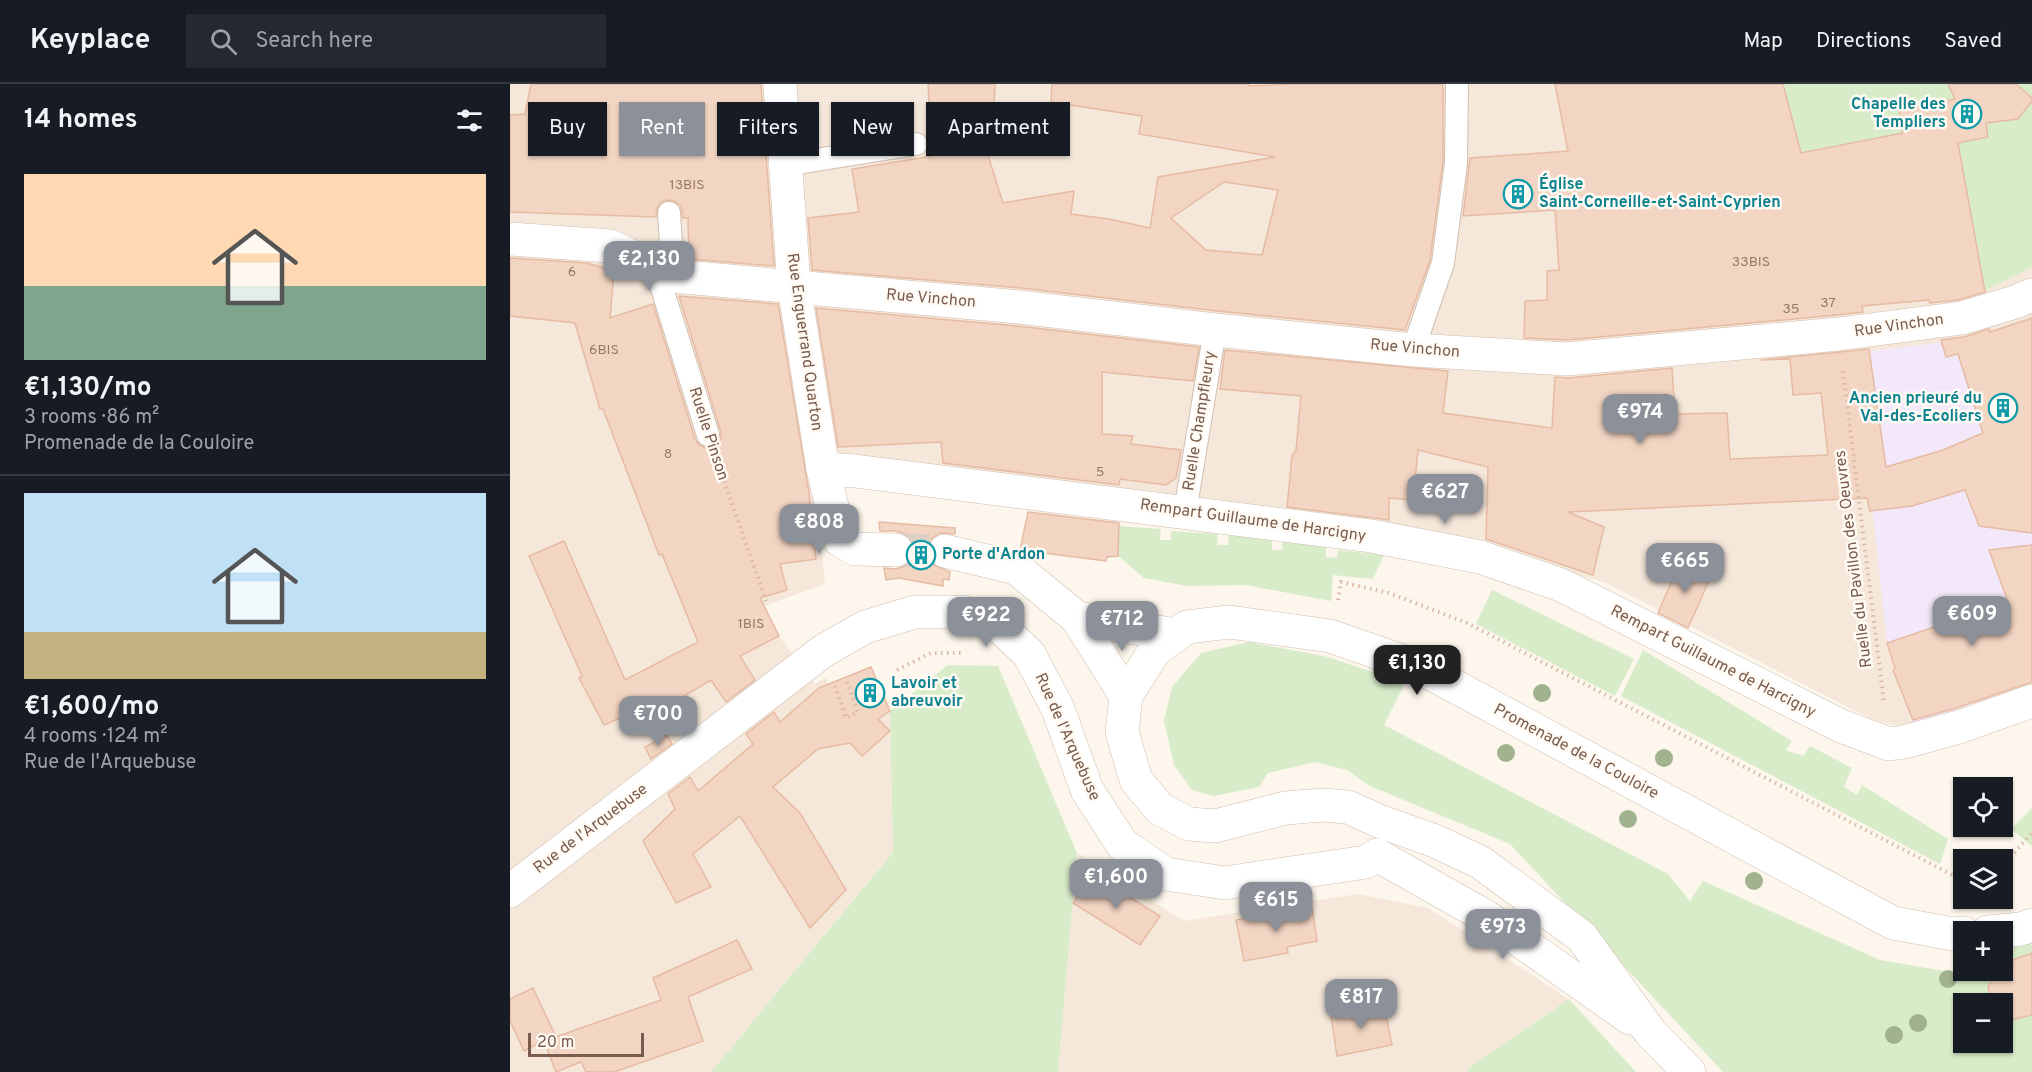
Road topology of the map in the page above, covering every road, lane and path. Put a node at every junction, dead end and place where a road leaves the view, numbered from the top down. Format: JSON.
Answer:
{"nodes":[{"id":1,"x":780,"y":84,"type":"edge"},
{"id":2,"x":1457,"y":84,"type":"edge"},
{"id":3,"x":916,"y":144,"type":"dead end"},
{"id":4,"x":785,"y":165,"type":"junction"},
{"id":5,"x":669,"y":213,"type":"dead end"},
{"id":6,"x":510,"y":239,"type":"edge"},
{"id":7,"x":664,"y":271,"type":"junction"},
{"id":8,"x":794,"y":286,"type":"junction"},
{"id":9,"x":2032,"y":295,"type":"edge"},
{"id":10,"x":1215,"y":330,"type":"junction"},
{"id":11,"x":1839,"y":334,"type":"junction"},
{"id":12,"x":1413,"y":350,"type":"junction"},
{"id":13,"x":708,"y":435,"type":"joint"},
{"id":14,"x":823,"y":470,"type":"junction"},
{"id":15,"x":1185,"y":512,"type":"junction"},
{"id":16,"x":896,"y":550,"type":"tunnel mouth"},
{"id":17,"x":945,"y":551,"type":"tunnel mouth"},
{"id":18,"x":766,"y":601,"type":"dead end"},
{"id":19,"x":1077,"y":618,"type":"junction"},
{"id":20,"x":997,"y":624,"type":"junction"},
{"id":21,"x":1175,"y":635,"type":"junction"},
{"id":22,"x":1330,"y":636,"type":"junction"},
{"id":23,"x":897,"y":670,"type":"dead end"},
{"id":24,"x":845,"y":679,"type":"dead end"},
{"id":25,"x":1126,"y":696,"type":"junction"},
{"id":26,"x":2032,"y":701,"type":"edge"},
{"id":27,"x":842,"y":709,"type":"dead end"},
{"id":28,"x":1889,"y":744,"type":"junction"},
{"id":29,"x":1379,"y":821,"type":"junction"},
{"id":30,"x":2032,"y":833,"type":"edge"},
{"id":31,"x":2013,"y":854,"type":"edge"},
{"id":32,"x":1377,"y":855,"type":"junction"},
{"id":33,"x":1953,"y":875,"type":"edge"},
{"id":34,"x":510,"y":891,"type":"edge"},
{"id":35,"x":2032,"y":925,"type":"edge"},
{"id":36,"x":2013,"y":930,"type":"edge"},
{"id":37,"x":1953,"y":934,"type":"edge"},
{"id":38,"x":1650,"y":1032,"type":"junction"},
{"id":39,"x":1689,"y":1072,"type":"edge"}],
"edges":[{"from":1,"to":4,"type":"street","name":"Rue Enguerrand Quarton"},
{"from":2,"to":12,"type":"lane"},
{"from":3,"to":4,"type":"lane"},
{"from":4,"to":8,"type":"street","name":"Rue Enguerrand Quarton"},
{"from":5,"to":7,"type":"lane","name":"Ruelle Pinson"},
{"from":6,"to":7,"type":"street","name":"Rue Vinchon"},
{"from":7,"to":8,"type":"street","name":"Rue Vinchon"},
{"from":7,"to":13,"type":"lane","name":"Ruelle Pinson"},
{"from":8,"to":10,"type":"street","name":"Rue Vinchon"},
{"from":8,"to":14,"type":"street","name":"Rue Enguerrand Quarton"},
{"from":9,"to":11,"type":"street","name":"Rue Vinchon"},
{"from":10,"to":12,"type":"street","name":"Rue Vinchon"},
{"from":10,"to":15,"type":"lane","name":"Ruelle Champfleury"},
{"from":11,"to":12,"type":"street","name":"Rue Vinchon"},
{"from":11,"to":28,"type":"path","name":"Ruelle du Pavillon des Oeuvres"},
{"from":13,"to":18,"type":"path","name":"Ruelle Pinson"},
{"from":14,"to":15,"type":"street","name":"Rempart Guillaume de Harcigny"},
{"from":14,"to":16,"type":"street","name":"Rue Enguerrand Quarton"},
{"from":15,"to":28,"type":"street","name":"Rempart Guillaume de Harcigny"},
{"from":17,"to":19,"type":"street"},
{"from":19,"to":21,"type":"street"},
{"from":19,"to":25,"type":"street"},
{"from":20,"to":23,"type":"path"},
{"from":20,"to":32,"type":"street","name":"Rue de l'Arquebuse"},
{"from":20,"to":34,"type":"street","name":"Rue de l'Arquebuse"},
{"from":21,"to":22,"type":"street","name":"Promenade de la Couloire"},
{"from":21,"to":25,"type":"street","name":"Promenade de la Couloire"},
{"from":22,"to":33,"type":"path"},
{"from":22,"to":37,"type":"street","name":"Promenade de la Couloire"},
{"from":24,"to":27,"type":"path"},
{"from":25,"to":29,"type":"street","name":"Promenade de la Couloire"},
{"from":26,"to":28,"type":"street"},
{"from":29,"to":32,"type":"street"},
{"from":29,"to":38,"type":"street","name":"Promenade de la Couloire"},
{"from":30,"to":31,"type":"path"},
{"from":32,"to":38,"type":"street"},
{"from":35,"to":36,"type":"street"},
{"from":38,"to":39,"type":"street"}]}
